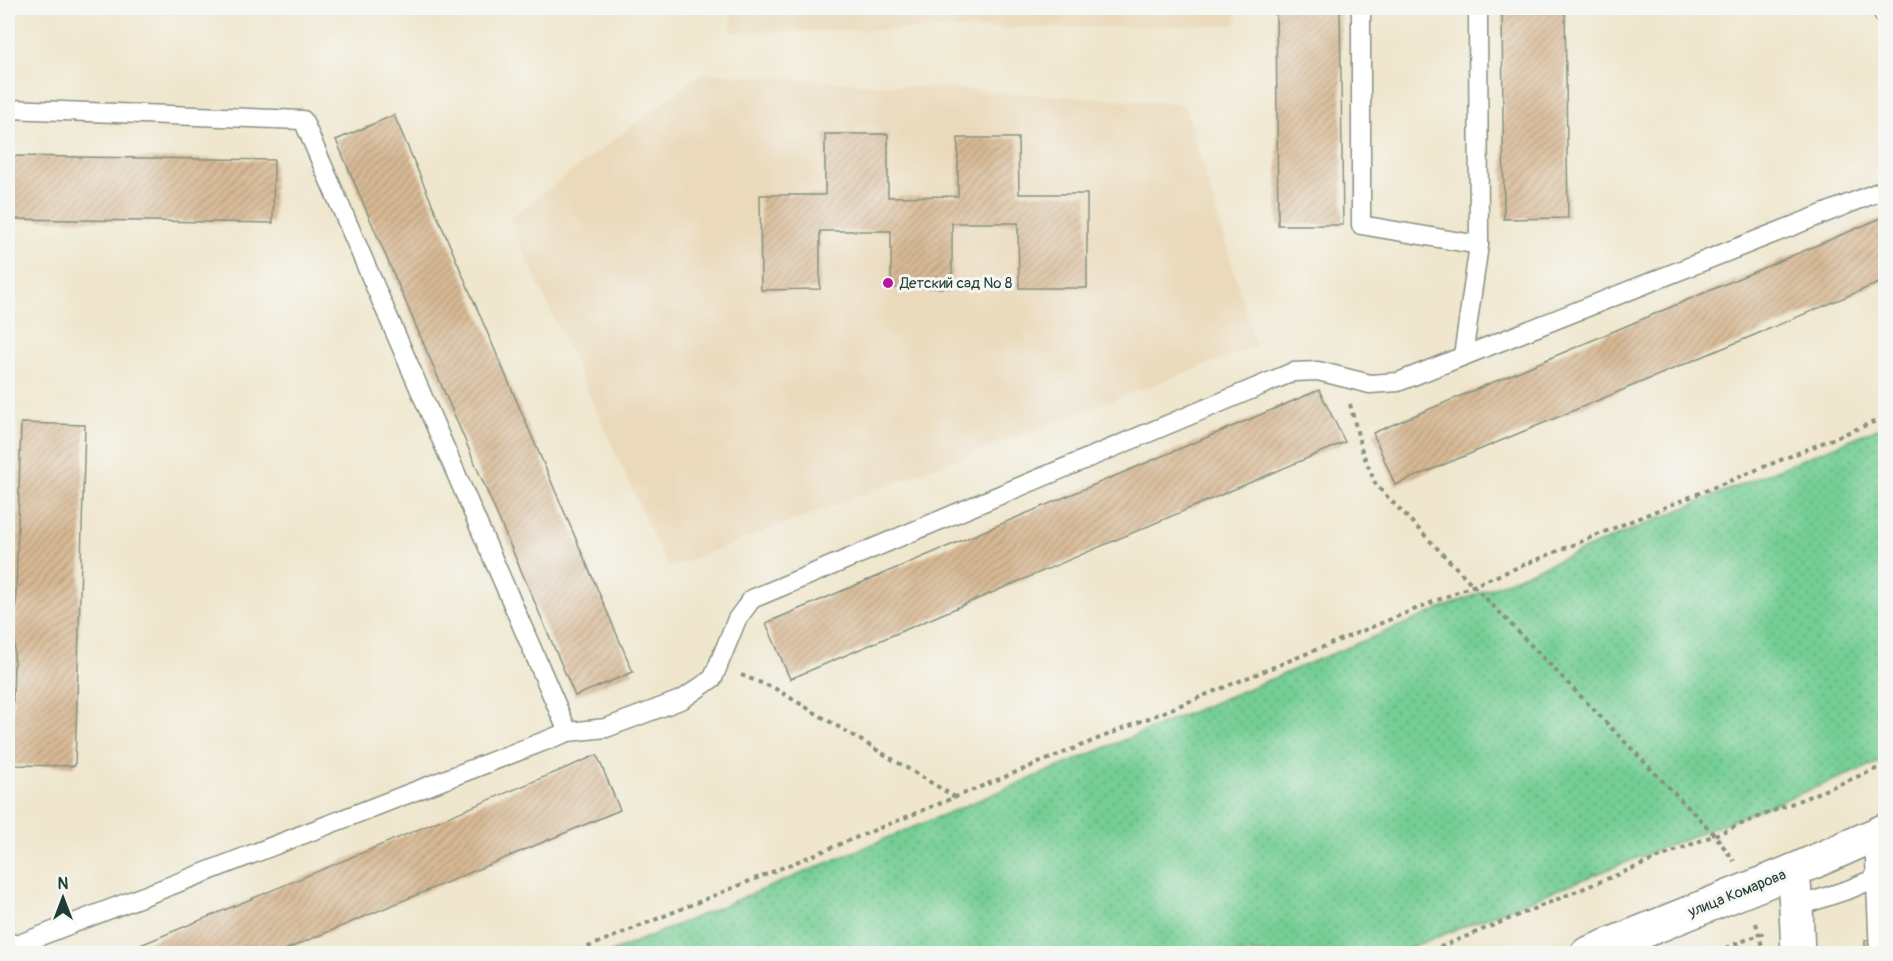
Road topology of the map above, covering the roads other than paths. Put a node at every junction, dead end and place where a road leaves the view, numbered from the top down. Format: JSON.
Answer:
{"nodes":[{"id":1,"x":1361,"y":8,"type":"edge"},
{"id":2,"x":1478,"y":8,"type":"edge"},
{"id":3,"x":1881,"y":8,"type":"edge"},
{"id":4,"x":1886,"y":19,"type":"edge"},
{"id":5,"x":8,"y":109,"type":"edge"},
{"id":6,"x":1886,"y":189,"type":"edge"},
{"id":7,"x":1479,"y":244,"type":"junction"},
{"id":8,"x":1463,"y":356,"type":"junction"},
{"id":9,"x":568,"y":732,"type":"junction"},
{"id":10,"x":1880,"y":833,"type":"edge"},
{"id":11,"x":1793,"y":871,"type":"junction"},
{"id":12,"x":1880,"y":876,"type":"edge"},
{"id":13,"x":1796,"y":907,"type":"junction"},
{"id":14,"x":8,"y":942,"type":"edge"},
{"id":15,"x":1632,"y":945,"type":"edge"},
{"id":16,"x":1587,"y":954,"type":"edge"},
{"id":17,"x":1798,"y":954,"type":"edge"},
{"id":18,"x":1879,"y":954,"type":"edge"}],
"edges":[{"from":1,"to":7,"type":"lane"},
{"from":2,"to":7,"type":"lane"},
{"from":3,"to":4,"type":"lane"},
{"from":5,"to":9,"type":"lane"},
{"from":6,"to":8,"type":"lane"},
{"from":7,"to":8,"type":"lane"},
{"from":8,"to":9,"type":"lane"},
{"from":9,"to":14,"type":"lane"},
{"from":10,"to":11,"type":"main road","name":"улица Комарова"},
{"from":10,"to":12,"type":"lane"},
{"from":11,"to":13,"type":"main road"},
{"from":11,"to":15,"type":"main road","name":"улица Комарова"},
{"from":12,"to":13,"type":"lane"},
{"from":12,"to":18,"type":"lane"},
{"from":13,"to":17,"type":"main road"},
{"from":15,"to":16,"type":"main road","name":"улица Комарова"}]}
